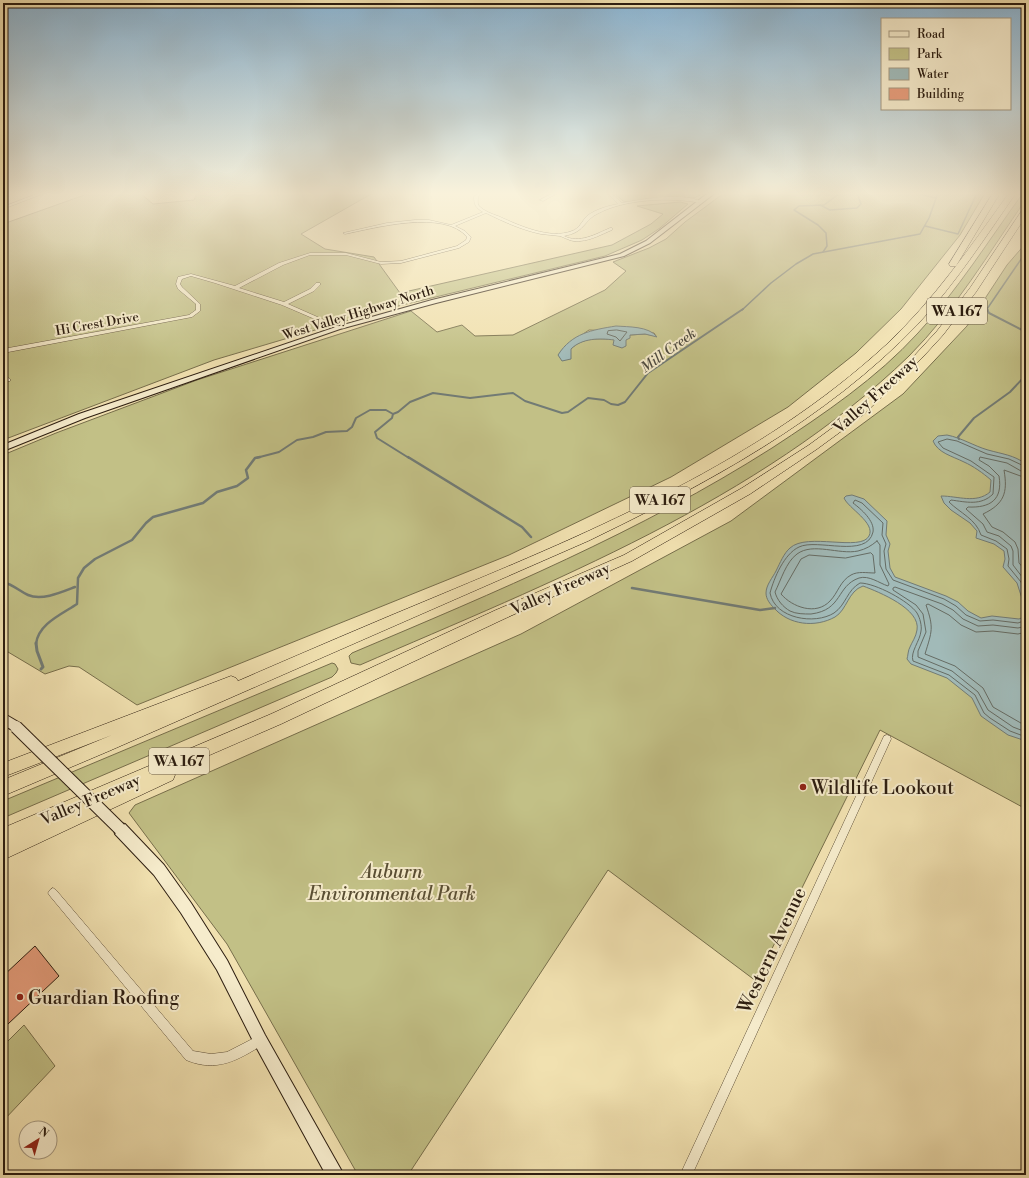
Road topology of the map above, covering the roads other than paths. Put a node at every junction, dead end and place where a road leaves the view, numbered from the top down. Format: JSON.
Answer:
{"nodes":[{"id":1,"x":455,"y":248,"type":"edge"},
{"id":2,"x":636,"y":248,"type":"edge"},
{"id":3,"x":961,"y":248,"type":"edge"},
{"id":4,"x":973,"y":248,"type":"edge"},
{"id":5,"x":1002,"y":248,"type":"edge"},
{"id":6,"x":1007,"y":248,"type":"edge"},
{"id":7,"x":993,"y":262,"type":"junction"},
{"id":8,"x":318,"y":284,"type":"dead end"},
{"id":9,"x":235,"y":288,"type":"junction"},
{"id":10,"x":944,"y":288,"type":"junction"},
{"id":11,"x":284,"y":304,"type":"junction"},
{"id":12,"x":338,"y":328,"type":"junction"},
{"id":13,"x":3,"y":351,"type":"edge"},
{"id":14,"x":3,"y":448,"type":"edge"},
{"id":15,"x":335,"y":646,"type":"junction"},
{"id":16,"x":3,"y":718,"type":"edge"},
{"id":17,"x":256,"y":728,"type":"junction"},
{"id":18,"x":887,"y":739,"type":"dead end"},
{"id":19,"x":3,"y":770,"type":"edge"},
{"id":20,"x":3,"y":788,"type":"edge"},
{"id":21,"x":3,"y":837,"type":"edge"},
{"id":22,"x":3,"y":851,"type":"edge"},
{"id":23,"x":53,"y":893,"type":"dead end"},
{"id":24,"x":260,"y":1040,"type":"junction"},
{"id":25,"x":335,"y":1175,"type":"edge"},
{"id":26,"x":686,"y":1175,"type":"edge"}],
"edges":[{"from":1,"to":9,"type":"street"},
{"from":2,"to":12,"type":"main road","name":"West Valley Highway North"},
{"from":3,"to":10,"type":"highway"},
{"from":4,"to":10,"type":"highway","name":"Valley Freeway","number":"WA 167"},
{"from":5,"to":7,"type":"highway","name":"Valley Freeway","number":"WA 167"},
{"from":6,"to":7,"type":"highway"},
{"from":7,"to":17,"type":"highway","name":"Valley Freeway","number":"WA 167"},
{"from":8,"to":11,"type":"street"},
{"from":9,"to":11,"type":"street"},
{"from":9,"to":13,"type":"street","name":"Hi Crest Drive"},
{"from":10,"to":15,"type":"highway","name":"Valley Freeway","number":"WA 167"},
{"from":11,"to":12,"type":"street"},
{"from":12,"to":14,"type":"main road","name":"West Valley Highway North"},
{"from":15,"to":19,"type":"highway"},
{"from":15,"to":20,"type":"highway","name":"Valley Freeway","number":"WA 167"},
{"from":16,"to":24,"type":"main road","bridge":true},
{"from":17,"to":21,"type":"highway","name":"Valley Freeway","number":"WA 167"},
{"from":17,"to":22,"type":"highway"},
{"from":18,"to":26,"type":"street","name":"Western Avenue"},
{"from":23,"to":24,"type":"street"},
{"from":24,"to":25,"type":"main road"}]}
